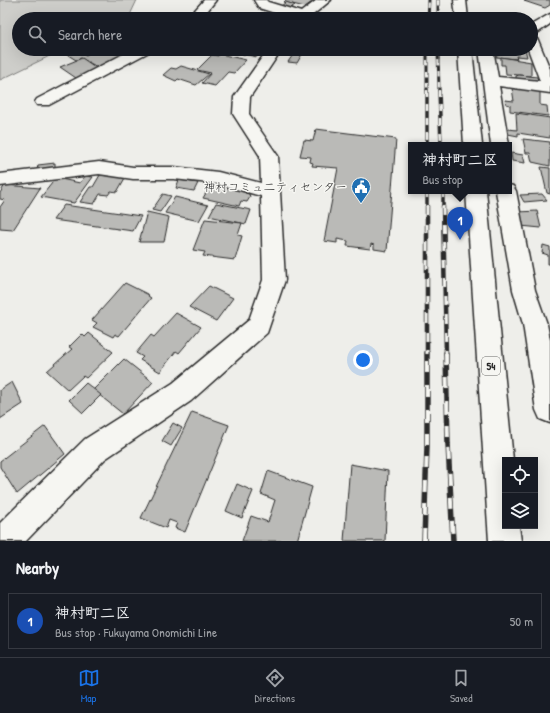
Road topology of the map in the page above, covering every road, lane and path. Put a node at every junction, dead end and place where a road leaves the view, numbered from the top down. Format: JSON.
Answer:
{"nodes":[{"id":1,"x":210,"y":0,"type":"edge"},
{"id":2,"x":260,"y":0,"type":"edge"},
{"id":3,"x":325,"y":0,"type":"edge"},
{"id":4,"x":460,"y":0,"type":"edge"},
{"id":5,"x":200,"y":12,"type":"edge"},
{"id":6,"x":284,"y":12,"type":"edge"},
{"id":7,"x":309,"y":12,"type":"edge"},
{"id":8,"x":461,"y":12,"type":"edge"},
{"id":9,"x":550,"y":18,"type":"edge"},
{"id":10,"x":538,"y":26,"type":"edge"},
{"id":11,"x":131,"y":56,"type":"edge"},
{"id":12,"x":270,"y":56,"type":"edge"},
{"id":13,"x":466,"y":56,"type":"edge"},
{"id":14,"x":487,"y":56,"type":"edge"},
{"id":15,"x":537,"y":56,"type":"edge"},
{"id":16,"x":491,"y":81,"type":"junction"},
{"id":17,"x":550,"y":88,"type":"edge"},
{"id":18,"x":43,"y":102,"type":"dead end"},
{"id":19,"x":473,"y":142,"type":"edge"},
{"id":20,"x":500,"y":142,"type":"edge"},
{"id":21,"x":0,"y":180,"type":"edge"},
{"id":22,"x":269,"y":192,"type":"junction"},
{"id":23,"x":476,"y":194,"type":"edge"},
{"id":24,"x":507,"y":194,"type":"edge"},
{"id":25,"x":550,"y":410,"type":"edge"},
{"id":26,"x":4,"y":541,"type":"edge"},
{"id":27,"x":505,"y":541,"type":"edge"}],
"edges":[{"from":1,"to":5,"type":"street"},
{"from":2,"to":6,"type":"street"},
{"from":3,"to":7,"type":"street"},
{"from":4,"to":8,"type":"street"},
{"from":9,"to":10,"type":"street"},
{"from":11,"to":18,"type":"street"},
{"from":12,"to":22,"type":"street"},
{"from":13,"to":19,"type":"street"},
{"from":14,"to":16,"type":"street"},
{"from":15,"to":17,"type":"street"},
{"from":16,"to":17,"type":"street"},
{"from":16,"to":20,"type":"street"},
{"from":21,"to":22,"type":"street"},
{"from":22,"to":26,"type":"street"},
{"from":23,"to":27,"type":"street","number":"54"},
{"from":24,"to":25,"type":"street"}]}
